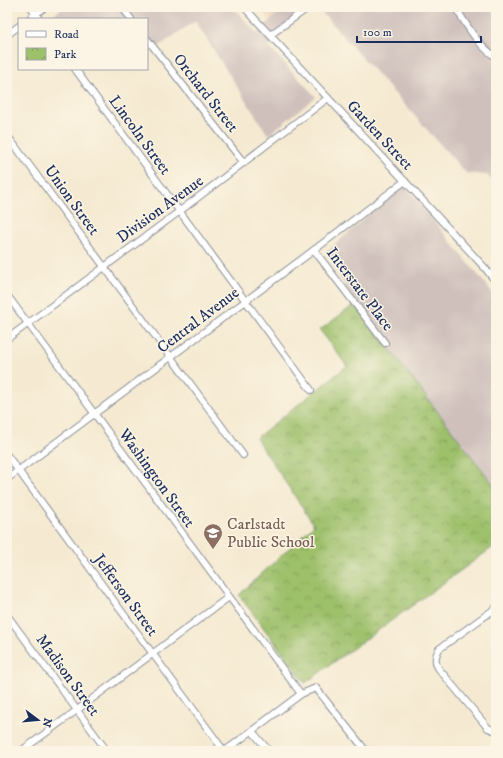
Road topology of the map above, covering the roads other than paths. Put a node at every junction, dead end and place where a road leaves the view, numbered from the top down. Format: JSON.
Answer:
{"nodes":[{"id":1,"x":31,"y":7,"type":"edge"},
{"id":2,"x":45,"y":7,"type":"edge"},
{"id":3,"x":122,"y":7,"type":"edge"},
{"id":4,"x":244,"y":7,"type":"edge"},
{"id":5,"x":308,"y":7,"type":"edge"},
{"id":6,"x":455,"y":7,"type":"edge"},
{"id":7,"x":37,"y":16,"type":"edge"},
{"id":8,"x":130,"y":18,"type":"edge"},
{"id":9,"x":18,"y":27,"type":"edge"},
{"id":10,"x":270,"y":34,"type":"junction"},
{"id":11,"x":7,"y":35,"type":"edge"},
{"id":12,"x":148,"y":40,"type":"edge"},
{"id":13,"x":496,"y":57,"type":"edge"},
{"id":14,"x":76,"y":70,"type":"edge"},
{"id":15,"x":328,"y":98,"type":"junction"},
{"id":16,"x":7,"y":135,"type":"edge"},
{"id":17,"x":244,"y":163,"type":"junction"},
{"id":18,"x":405,"y":181,"type":"junction"},
{"id":19,"x":180,"y":211,"type":"junction"},
{"id":20,"x":314,"y":250,"type":"junction"},
{"id":21,"x":104,"y":266,"type":"junction"},
{"id":22,"x":496,"y":282,"type":"edge"},
{"id":23,"x":7,"y":295,"type":"edge"},
{"id":24,"x":246,"y":301,"type":"junction"},
{"id":25,"x":28,"y":324,"type":"junction"},
{"id":26,"x":7,"y":339,"type":"edge"},
{"id":27,"x":385,"y":344,"type":"dead end"},
{"id":28,"x":170,"y":357,"type":"junction"},
{"id":29,"x":311,"y":390,"type":"dead end"},
{"id":30,"x":94,"y":414,"type":"junction"},
{"id":31,"x":7,"y":455,"type":"edge"},
{"id":32,"x":243,"y":455,"type":"dead end"},
{"id":33,"x":19,"y":470,"type":"junction"},
{"id":34,"x":7,"y":479,"type":"edge"},
{"id":35,"x":229,"y":597,"type":"junction"},
{"id":36,"x":496,"y":608,"type":"edge"},
{"id":37,"x":7,"y":615,"type":"edge"},
{"id":38,"x":152,"y":653,"type":"junction"},
{"id":39,"x":301,"y":694,"type":"junction"},
{"id":40,"x":78,"y":711,"type":"junction"},
{"id":41,"x":252,"y":731,"type":"junction"},
{"id":42,"x":496,"y":731,"type":"edge"},
{"id":43,"x":21,"y":751,"type":"edge"},
{"id":44,"x":108,"y":751,"type":"edge"},
{"id":45,"x":225,"y":751,"type":"edge"},
{"id":46,"x":269,"y":751,"type":"edge"},
{"id":47,"x":366,"y":751,"type":"edge"}],
"edges":[{"from":1,"to":7,"type":"street"},
{"from":2,"to":7,"type":"street"},
{"from":3,"to":8,"type":"street"},
{"from":4,"to":10,"type":"street","name":"Garden Street"},
{"from":5,"to":10,"type":"street"},
{"from":6,"to":13,"type":"street"},
{"from":9,"to":11,"type":"street"},
{"from":10,"to":15,"type":"street","name":"Garden Street"},
{"from":12,"to":17,"type":"street","name":"Orchard Street"},
{"from":14,"to":19,"type":"street","name":"Lincoln Street"},
{"from":15,"to":17,"type":"street","name":"Division Avenue"},
{"from":15,"to":18,"type":"street","name":"Garden Street"},
{"from":16,"to":21,"type":"street","name":"Union Street"},
{"from":17,"to":19,"type":"street","name":"Division Avenue"},
{"from":18,"to":20,"type":"street","name":"Central Avenue"},
{"from":18,"to":22,"type":"street","name":"Garden Street"},
{"from":19,"to":21,"type":"street","name":"Division Avenue"},
{"from":19,"to":24,"type":"street","name":"Lincoln Street"},
{"from":20,"to":24,"type":"street","name":"Central Avenue"},
{"from":20,"to":27,"type":"street","name":"Interstate Place"},
{"from":21,"to":25,"type":"street","name":"Division Avenue"},
{"from":21,"to":28,"type":"street","name":"Union Street"},
{"from":23,"to":25,"type":"street","name":"Washington Street"},
{"from":24,"to":28,"type":"street","name":"Central Avenue"},
{"from":24,"to":29,"type":"street","name":"Lincoln Street"},
{"from":25,"to":26,"type":"street","name":"Division Avenue"},
{"from":25,"to":30,"type":"street","name":"Washington Street"},
{"from":28,"to":30,"type":"street","name":"Central Avenue"},
{"from":28,"to":32,"type":"street","name":"Union Street"},
{"from":30,"to":33,"type":"street","name":"Central Avenue"},
{"from":30,"to":35,"type":"street","name":"Washington Street"},
{"from":31,"to":33,"type":"street","name":"Jefferson Street"},
{"from":33,"to":34,"type":"street","name":"Central Avenue"},
{"from":33,"to":38,"type":"street","name":"Jefferson Street"},
{"from":35,"to":38,"type":"street"},
{"from":35,"to":39,"type":"street","name":"Washington Street"},
{"from":36,"to":42,"type":"street"},
{"from":37,"to":40,"type":"street","name":"Madison Street"},
{"from":38,"to":40,"type":"street"},
{"from":38,"to":45,"type":"street","name":"Jefferson Street"},
{"from":39,"to":41,"type":"street"},
{"from":39,"to":47,"type":"street"},
{"from":40,"to":43,"type":"street"},
{"from":40,"to":44,"type":"street","name":"Madison Street"},
{"from":41,"to":45,"type":"street"},
{"from":41,"to":46,"type":"street"}]}
